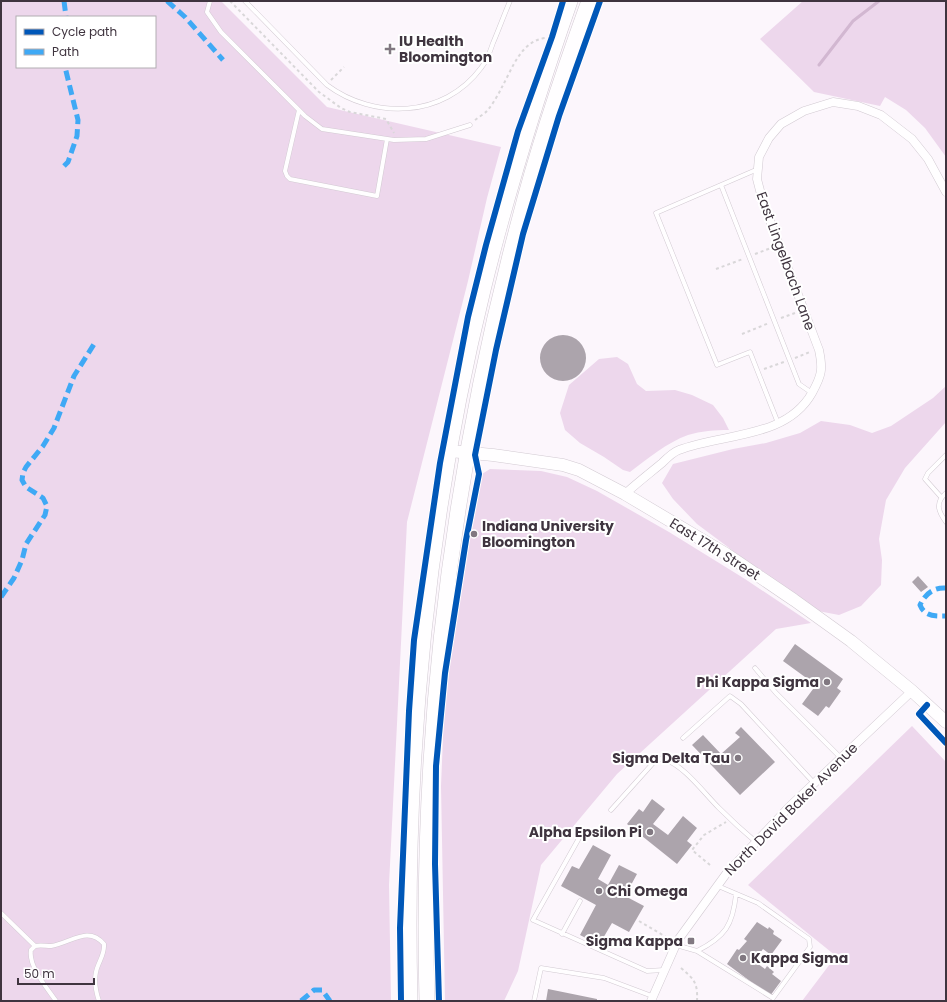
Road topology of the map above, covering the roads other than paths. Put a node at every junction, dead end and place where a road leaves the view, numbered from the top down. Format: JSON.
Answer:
{"nodes":[{"id":1,"x":210,"y":1,"type":"edge"},
{"id":2,"x":245,"y":1,"type":"edge"},
{"id":3,"x":510,"y":1,"type":"edge"},
{"id":4,"x":570,"y":1,"type":"edge"},
{"id":5,"x":589,"y":1,"type":"edge"},
{"id":6,"x":298,"y":110,"type":"junction"},
{"id":7,"x":470,"y":125,"type":"road end"},
{"id":8,"x":387,"y":139,"type":"junction"},
{"id":9,"x":758,"y":169,"type":"junction"},
{"id":10,"x":721,"y":185,"type":"junction"},
{"id":11,"x":946,"y":192,"type":"edge"},
{"id":12,"x":812,"y":393,"type":"junction"},
{"id":13,"x":779,"y":424,"type":"junction"},
{"id":14,"x":450,"y":451,"type":"junction"},
{"id":15,"x":467,"y":453,"type":"junction"},
{"id":16,"x":946,"y":455,"type":"edge"},
{"id":17,"x":946,"y":493,"type":"edge"},
{"id":18,"x":625,"y":494,"type":"junction"},
{"id":19,"x":941,"y":497,"type":"junction"},
{"id":20,"x":946,"y":522,"type":"edge"},
{"id":21,"x":755,"y":668,"type":"dead end"},
{"id":22,"x":912,"y":691,"type":"junction"},
{"id":23,"x":946,"y":722,"type":"edge"},
{"id":24,"x":683,"y":738,"type":"dead end"},
{"id":25,"x":842,"y":758,"type":"junction"},
{"id":26,"x":814,"y":784,"type":"junction"},
{"id":27,"x":611,"y":810,"type":"dead end"},
{"id":28,"x":578,"y":840,"type":"dead end"},
{"id":29,"x":756,"y":842,"type":"junction"},
{"id":30,"x":717,"y":886,"type":"junction"},
{"id":31,"x":736,"y":894,"type":"junction"},
{"id":32,"x":580,"y":901,"type":"dead end"},
{"id":33,"x":1,"y":912,"type":"edge"},
{"id":34,"x":562,"y":934,"type":"junction"},
{"id":35,"x":675,"y":945,"type":"junction"},
{"id":36,"x":35,"y":946,"type":"junction"},
{"id":37,"x":697,"y":951,"type":"junction"},
{"id":38,"x":664,"y":970,"type":"junction"},
{"id":39,"x":652,"y":999,"type":"edge"},
{"id":40,"x":56,"y":1001,"type":"edge"},
{"id":41,"x":99,"y":1001,"type":"edge"},
{"id":42,"x":410,"y":1001,"type":"edge"},
{"id":43,"x":427,"y":1001,"type":"edge"},
{"id":44,"x":534,"y":1001,"type":"edge"}],
"edges":[{"from":1,"to":6,"type":"lane"},
{"from":2,"to":3,"type":"lane"},
{"from":4,"to":14,"type":"highway"},
{"from":5,"to":15,"type":"highway"},
{"from":6,"to":8,"type":"lane"},
{"from":6,"to":8,"type":"lane"},
{"from":7,"to":8,"type":"lane"},
{"from":9,"to":10,"type":"lane"},
{"from":9,"to":11,"type":"street","name":"East Lingelbach Lane"},
{"from":9,"to":12,"type":"street","name":"East Lingelbach Lane"},
{"from":10,"to":12,"type":"lane"},
{"from":10,"to":13,"type":"lane"},
{"from":12,"to":13,"type":"street","name":"East Lingelbach Lane"},
{"from":13,"to":18,"type":"street","name":"East Lingelbach Lane"},
{"from":14,"to":15,"type":"main road","name":"East 17th Street"},
{"from":14,"to":42,"type":"highway"},
{"from":15,"to":18,"type":"main road","name":"East 17th Street"},
{"from":15,"to":43,"type":"highway"},
{"from":16,"to":19,"type":"lane"},
{"from":17,"to":19,"type":"lane"},
{"from":18,"to":22,"type":"main road","name":"East 17th Street"},
{"from":19,"to":20,"type":"lane"},
{"from":21,"to":25,"type":"lane"},
{"from":22,"to":23,"type":"main road","name":"East 17th Street"},
{"from":22,"to":25,"type":"street","name":"North David Baker Avenue"},
{"from":24,"to":26,"type":"lane"},
{"from":25,"to":26,"type":"street","name":"North David Baker Avenue"},
{"from":26,"to":29,"type":"street","name":"North David Baker Avenue"},
{"from":27,"to":29,"type":"lane"},
{"from":28,"to":34,"type":"lane"},
{"from":29,"to":30,"type":"street","name":"North David Baker Avenue"},
{"from":30,"to":31,"type":"lane"},
{"from":30,"to":35,"type":"street","name":"North David Baker Avenue"},
{"from":31,"to":37,"type":"lane"},
{"from":31,"to":37,"type":"lane"},
{"from":32,"to":34,"type":"lane"},
{"from":33,"to":36,"type":"lane"},
{"from":34,"to":38,"type":"lane"},
{"from":35,"to":37,"type":"lane"},
{"from":35,"to":38,"type":"street","name":"North David Baker Avenue"},
{"from":36,"to":40,"type":"lane"},
{"from":36,"to":41,"type":"lane"},
{"from":38,"to":39,"type":"street","name":"North David Baker Avenue"},
{"from":39,"to":44,"type":"lane"}]}
